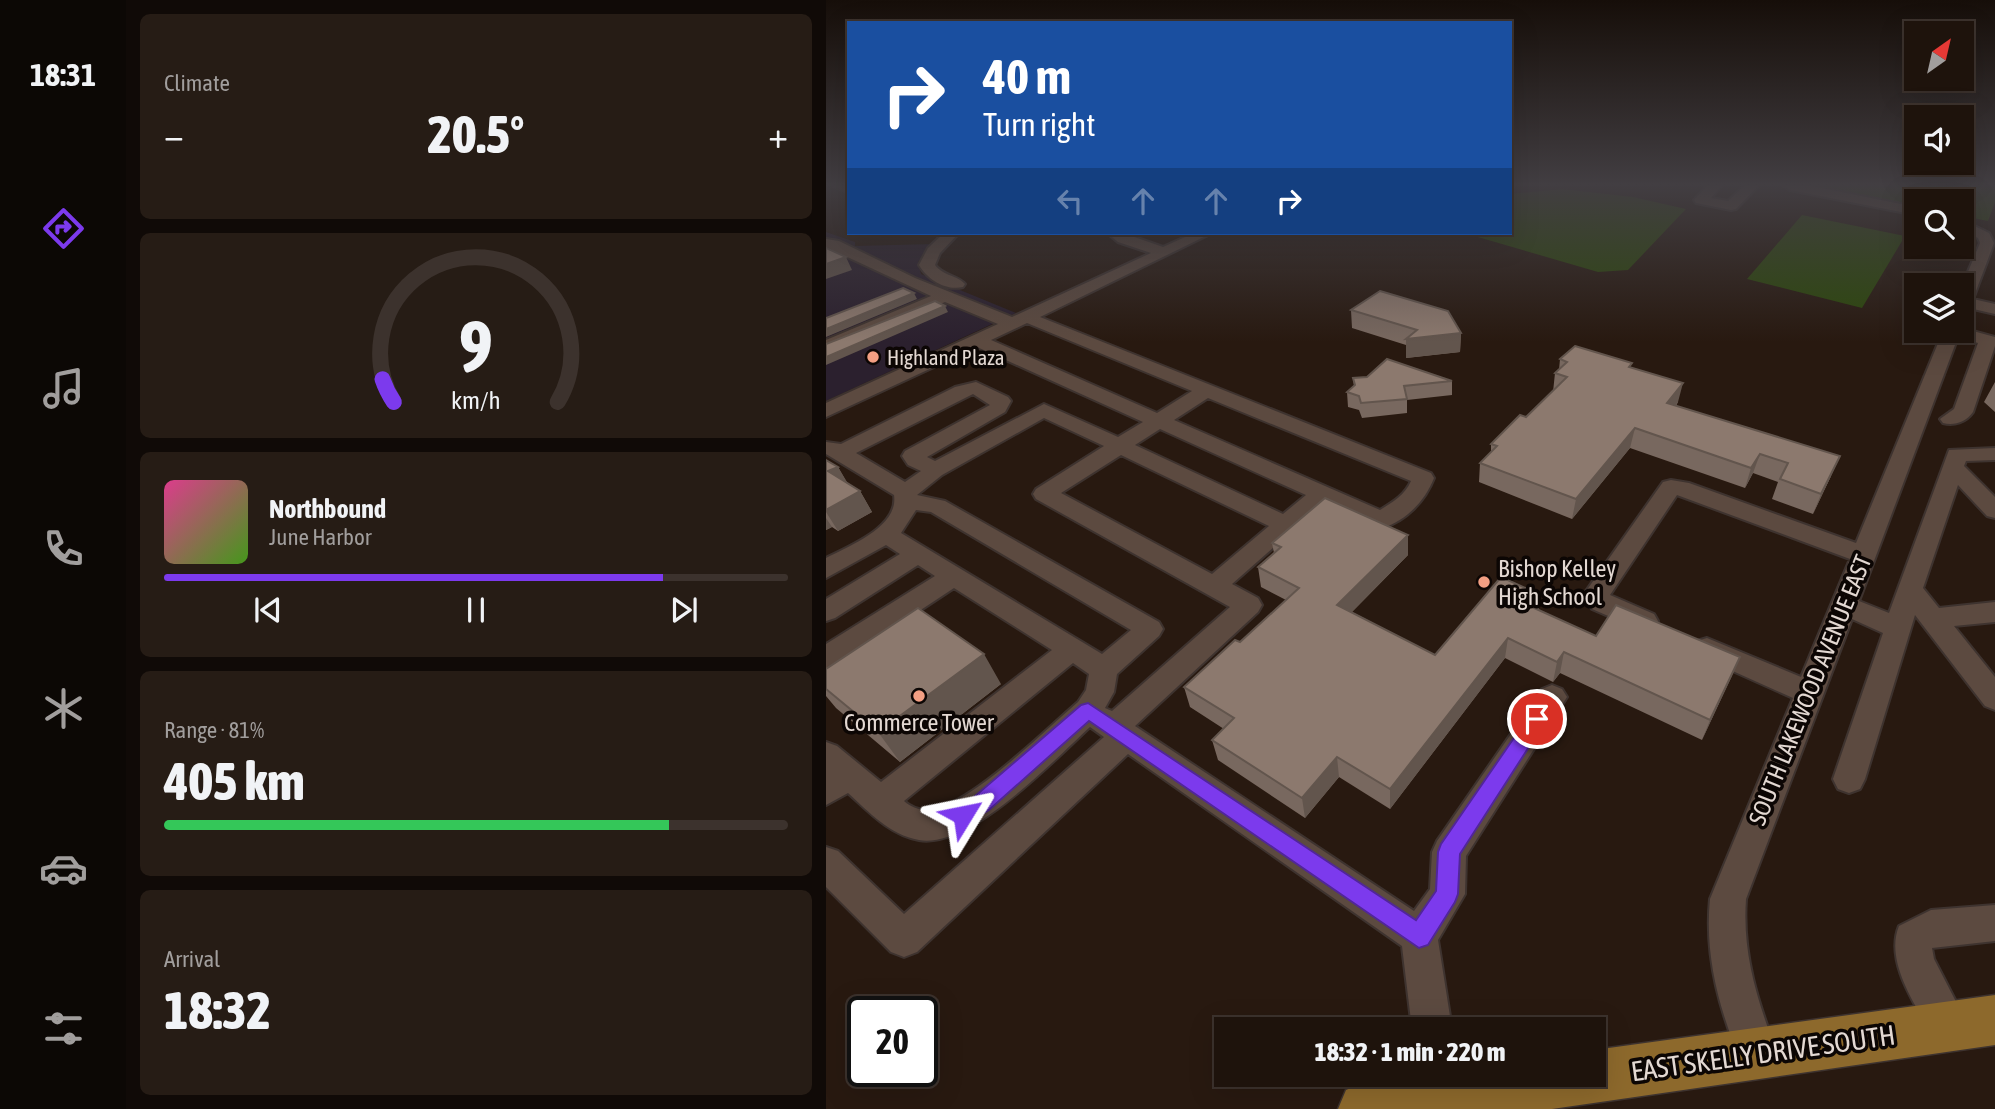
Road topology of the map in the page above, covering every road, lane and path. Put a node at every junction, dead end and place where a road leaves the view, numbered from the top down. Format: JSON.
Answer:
{"nodes":[{"id":1,"x":947,"y":238,"type":"edge"},
{"id":2,"x":1121,"y":238,"type":"edge"},
{"id":3,"x":1195,"y":238,"type":"edge"},
{"id":4,"x":1985,"y":238,"type":"edge"},
{"id":5,"x":826,"y":243,"type":"edge"},
{"id":6,"x":843,"y":248,"type":"junction"},
{"id":7,"x":1164,"y":252,"type":"junction"},
{"id":8,"x":826,"y":254,"type":"edge"},
{"id":9,"x":1974,"y":276,"type":"edge"},
{"id":10,"x":944,"y":296,"type":"junction"},
{"id":11,"x":1974,"y":306,"type":"edge"},
{"id":12,"x":1995,"y":309,"type":"edge"},
{"id":13,"x":1023,"y":318,"type":"junction"},
{"id":14,"x":1974,"y":334,"type":"edge"},
{"id":15,"x":1992,"y":337,"type":"edge"},
{"id":16,"x":976,"y":340,"type":"junction"},
{"id":17,"x":1948,"y":343,"type":"edge"},
{"id":18,"x":826,"y":346,"type":"edge"},
{"id":19,"x":1207,"y":390,"type":"junction"},
{"id":20,"x":1922,"y":407,"type":"junction"},
{"id":21,"x":826,"y":411,"type":"edge"},
{"id":22,"x":1950,"y":419,"type":"junction"},
{"id":23,"x":1158,"y":421,"type":"junction"},
{"id":24,"x":1119,"y":446,"type":"junction"},
{"id":25,"x":833,"y":449,"type":"edge"},
{"id":26,"x":1995,"y":454,"type":"edge"},
{"id":27,"x":1955,"y":461,"type":"junction"},
{"id":28,"x":931,"y":472,"type":"junction"},
{"id":29,"x":1322,"y":493,"type":"junction"},
{"id":30,"x":907,"y":496,"type":"junction"},
{"id":31,"x":1995,"y":511,"type":"edge"},
{"id":32,"x":1286,"y":525,"type":"junction"},
{"id":33,"x":886,"y":534,"type":"junction"},
{"id":34,"x":918,"y":554,"type":"junction"},
{"id":35,"x":1864,"y":555,"type":"junction"},
{"id":36,"x":826,"y":569,"type":"edge"},
{"id":37,"x":953,"y":576,"type":"junction"},
{"id":38,"x":1214,"y":586,"type":"junction"},
{"id":39,"x":1910,"y":589,"type":"junction"},
{"id":40,"x":1844,"y":604,"type":"junction"},
{"id":41,"x":826,"y":611,"type":"edge"},
{"id":42,"x":1995,"y":612,"type":"edge"},
{"id":43,"x":1932,"y":618,"type":"junction"},
{"id":44,"x":1898,"y":628,"type":"junction"},
{"id":45,"x":1072,"y":649,"type":"junction"},
{"id":46,"x":826,"y":659,"type":"edge"},
{"id":47,"x":1104,"y":669,"type":"junction"},
{"id":48,"x":1809,"y":692,"type":"junction"},
{"id":49,"x":1552,"y":697,"type":"dead end"},
{"id":50,"x":1995,"y":698,"type":"edge"},
{"id":51,"x":1109,"y":725,"type":"junction"},
{"id":52,"x":834,"y":773,"type":"edge"},
{"id":53,"x":1849,"y":779,"type":"dead end"},
{"id":54,"x":881,"y":801,"type":"junction"},
{"id":55,"x":826,"y":863,"type":"edge"},
{"id":56,"x":1995,"y":923,"type":"edge"},
{"id":57,"x":1419,"y":936,"type":"junction"},
{"id":58,"x":1430,"y":1017,"type":"edge"},
{"id":59,"x":1972,"y":1023,"type":"edge"},
{"id":60,"x":1758,"y":1055,"type":"junction"},
{"id":61,"x":1606,"y":1070,"type":"edge"},
{"id":62,"x":1437,"y":1087,"type":"edge"},
{"id":63,"x":1365,"y":1109,"type":"edge"}],
"edges":[{"from":1,"to":13,"type":"street"},
{"from":2,"to":7,"type":"street"},
{"from":3,"to":7,"type":"street"},
{"from":4,"to":9,"type":"street"},
{"from":5,"to":6,"type":"street"},
{"from":6,"to":8,"type":"street"},
{"from":6,"to":10,"type":"street"},
{"from":7,"to":13,"type":"street"},
{"from":10,"to":13,"type":"street"},
{"from":10,"to":18,"type":"street"},
{"from":11,"to":12,"type":"street"},
{"from":13,"to":16,"type":"street"},
{"from":13,"to":19,"type":"street"},
{"from":14,"to":15,"type":"street"},
{"from":15,"to":22,"type":"street"},
{"from":16,"to":21,"type":"street"},
{"from":16,"to":23,"type":"street"},
{"from":17,"to":20,"type":"street","name":"SOUTH LAKEWOOD AVENUE EAST"},
{"from":19,"to":23,"type":"street"},
{"from":19,"to":29,"type":"street"},
{"from":20,"to":22,"type":"street"},
{"from":20,"to":35,"type":"street","name":"SOUTH LAKEWOOD AVENUE EAST"},
{"from":22,"to":27,"type":"street"},
{"from":23,"to":24,"type":"street"},
{"from":23,"to":29,"type":"street"},
{"from":24,"to":28,"type":"street"},
{"from":24,"to":32,"type":"street"},
{"from":24,"to":38,"type":"street"},
{"from":25,"to":28,"type":"street"},
{"from":25,"to":30,"type":"street"},
{"from":26,"to":27,"type":"street"},
{"from":27,"to":31,"type":"street"},
{"from":27,"to":39,"type":"street"},
{"from":28,"to":30,"type":"street"},
{"from":29,"to":32,"type":"street"},
{"from":30,"to":33,"type":"street"},
{"from":30,"to":47,"type":"street"},
{"from":32,"to":38,"type":"street"},
{"from":33,"to":34,"type":"street"},
{"from":33,"to":36,"type":"street"},
{"from":34,"to":37,"type":"street"},
{"from":34,"to":41,"type":"street"},
{"from":35,"to":40,"type":"street","name":"SOUTH LAKEWOOD AVENUE EAST"},
{"from":35,"to":48,"type":"street"},
{"from":37,"to":45,"type":"street"},
{"from":37,"to":46,"type":"street"},
{"from":38,"to":51,"type":"street"},
{"from":39,"to":43,"type":"street"},
{"from":39,"to":44,"type":"street"},
{"from":40,"to":44,"type":"street"},
{"from":40,"to":48,"type":"street","name":"SOUTH LAKEWOOD AVENUE EAST"},
{"from":42,"to":43,"type":"street"},
{"from":43,"to":50,"type":"street"},
{"from":44,"to":53,"type":"street"},
{"from":45,"to":47,"type":"street"},
{"from":45,"to":54,"type":"street"},
{"from":47,"to":51,"type":"street"},
{"from":48,"to":60,"type":"street","name":"SOUTH LAKEWOOD AVENUE EAST"},
{"from":49,"to":57,"type":"street"},
{"from":51,"to":54,"type":"street"},
{"from":51,"to":55,"type":"street"},
{"from":51,"to":57,"type":"street"},
{"from":52,"to":54,"type":"street"},
{"from":56,"to":59,"type":"street"},
{"from":57,"to":58,"type":"street"},
{"from":59,"to":60,"type":"main road","name":"EAST SKELLY DRIVE SOUTH"},
{"from":60,"to":61,"type":"main road","name":"EAST SKELLY DRIVE SOUTH"},
{"from":62,"to":63,"type":"main road","name":"EAST SKELLY DRIVE SOUTH"}]}
